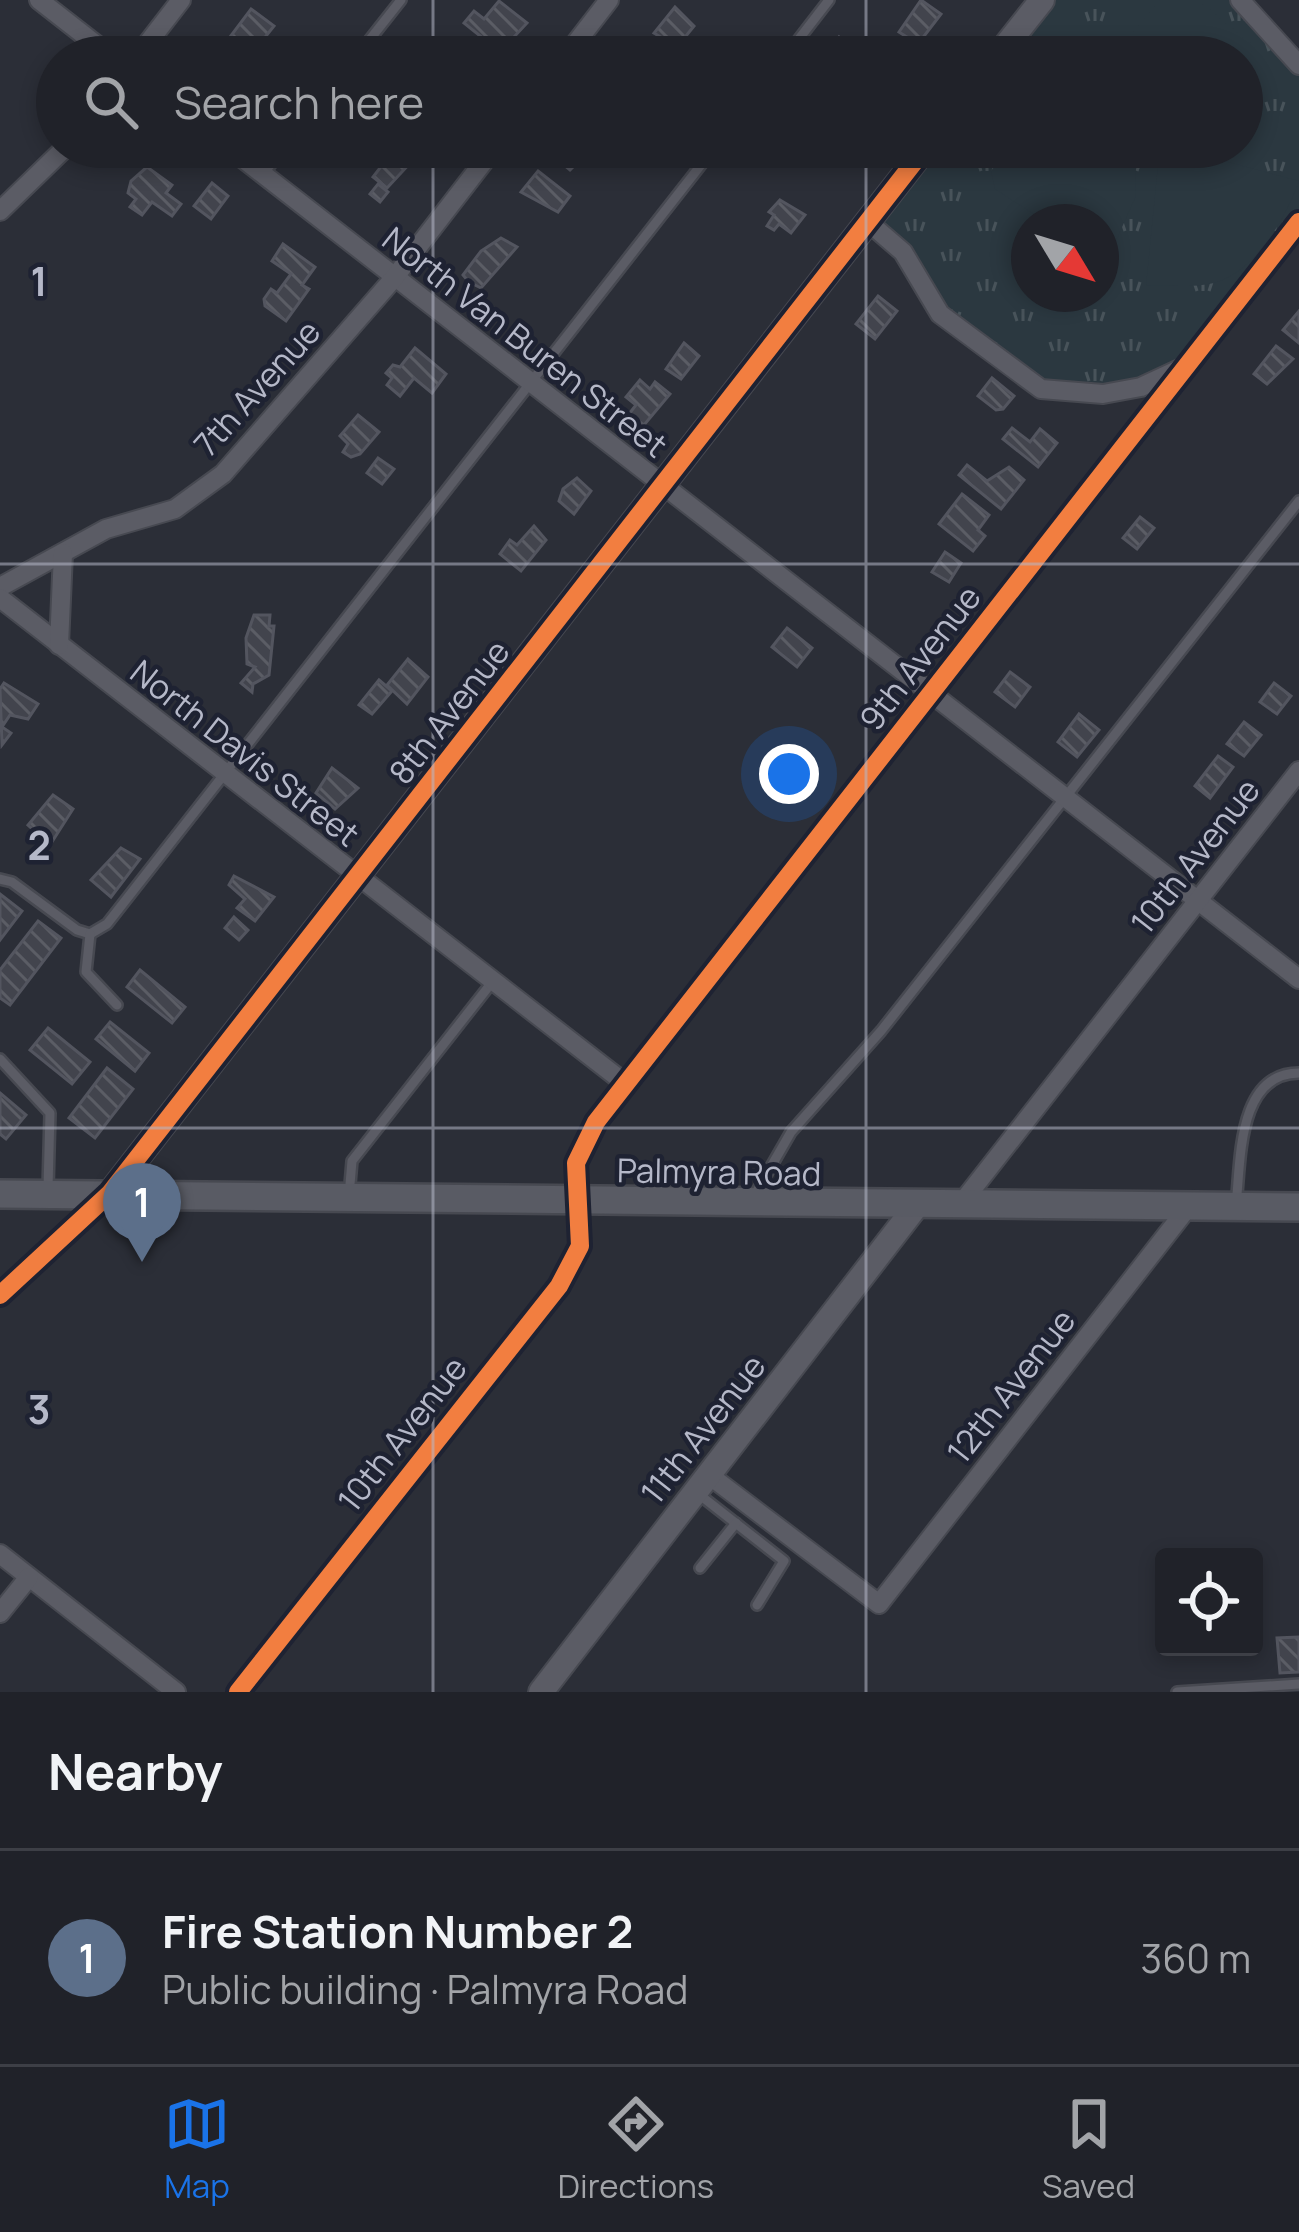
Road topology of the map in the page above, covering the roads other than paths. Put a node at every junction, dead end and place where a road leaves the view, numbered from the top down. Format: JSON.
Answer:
{"nodes":[{"id":1,"x":38,"y":0,"type":"edge"},
{"id":2,"x":181,"y":0,"type":"edge"},
{"id":3,"x":401,"y":0,"type":"edge"},
{"id":4,"x":610,"y":0,"type":"edge"},
{"id":5,"x":829,"y":0,"type":"edge"},
{"id":6,"x":1042,"y":0,"type":"edge"},
{"id":7,"x":1248,"y":2,"type":"edge"},
{"id":8,"x":85,"y":36,"type":"edge"},
{"id":9,"x":153,"y":36,"type":"edge"},
{"id":10,"x":373,"y":36,"type":"edge"},
{"id":11,"x":582,"y":36,"type":"edge"},
{"id":12,"x":801,"y":36,"type":"edge"},
{"id":13,"x":1014,"y":36,"type":"edge"},
{"id":14,"x":1299,"y":65,"type":"edge"},
{"id":15,"x":45,"y":168,"type":"edge"},
{"id":16,"x":255,"y":168,"type":"edge"},
{"id":17,"x":268,"y":168,"type":"edge"},
{"id":18,"x":479,"y":168,"type":"edge"},
{"id":19,"x":698,"y":168,"type":"edge"},
{"id":20,"x":909,"y":168,"type":"edge"},
{"id":21,"x":263,"y":174,"type":"junction"},
{"id":22,"x":0,"y":212,"type":"edge"},
{"id":23,"x":867,"y":221,"type":"junction"},
{"id":24,"x":1299,"y":222,"type":"edge"},
{"id":25,"x":394,"y":278,"type":"junction"},
{"id":26,"x":1188,"y":365,"type":"junction"},
{"id":27,"x":528,"y":380,"type":"junction"},
{"id":28,"x":662,"y":487,"type":"junction"},
{"id":29,"x":1299,"y":501,"type":"edge"},
{"id":30,"x":63,"y":553,"type":"junction"},
{"id":31,"x":0,"y":587,"type":"edge"},
{"id":32,"x":0,"y":598,"type":"edge"},
{"id":33,"x":59,"y":645,"type":"junction"},
{"id":34,"x":931,"y":692,"type":"junction"},
{"id":35,"x":1299,"y":771,"type":"edge"},
{"id":36,"x":223,"y":772,"type":"junction"},
{"id":37,"x":1066,"y":798,"type":"junction"},
{"id":38,"x":0,"y":879,"type":"edge"},
{"id":39,"x":357,"y":879,"type":"junction"},
{"id":40,"x":1198,"y":901,"type":"junction"},
{"id":41,"x":90,"y":934,"type":"junction"},
{"id":42,"x":1299,"y":979,"type":"edge"},
{"id":43,"x":493,"y":981,"type":"junction"},
{"id":44,"x":117,"y":1005,"type":"dead end"},
{"id":45,"x":0,"y":1059,"type":"edge"},
{"id":46,"x":1299,"y":1073,"type":"edge"},
{"id":47,"x":626,"y":1084,"type":"junction"},
{"id":48,"x":110,"y":1193,"type":"junction"},
{"id":49,"x":0,"y":1194,"type":"edge"},
{"id":50,"x":48,"y":1194,"type":"junction"},
{"id":51,"x":349,"y":1196,"type":"junction"},
{"id":52,"x":576,"y":1201,"type":"junction"},
{"id":53,"x":751,"y":1202,"type":"junction"},
{"id":54,"x":917,"y":1205,"type":"junction"},
{"id":55,"x":960,"y":1205,"type":"junction"},
{"id":56,"x":1190,"y":1206,"type":"junction"},
{"id":57,"x":1236,"y":1207,"type":"junction"},
{"id":58,"x":1299,"y":1207,"type":"edge"},
{"id":59,"x":0,"y":1295,"type":"edge"},
{"id":60,"x":702,"y":1483,"type":"junction"},
{"id":61,"x":736,"y":1522,"type":"junction"},
{"id":62,"x":0,"y":1554,"type":"edge"},
{"id":63,"x":700,"y":1568,"type":"dead end"},
{"id":64,"x":29,"y":1577,"type":"junction"},
{"id":65,"x":757,"y":1605,"type":"dead end"},
{"id":66,"x":0,"y":1613,"type":"edge"},
{"id":67,"x":1299,"y":1684,"type":"edge"},
{"id":68,"x":176,"y":1692,"type":"edge"},
{"id":69,"x":238,"y":1692,"type":"edge"},
{"id":70,"x":541,"y":1692,"type":"edge"},
{"id":71,"x":1177,"y":1692,"type":"edge"}],
"edges":[{"from":1,"to":8,"type":"street"},
{"from":2,"to":9,"type":"street"},
{"from":3,"to":10,"type":"lane"},
{"from":4,"to":11,"type":"street"},
{"from":5,"to":12,"type":"lane"},
{"from":6,"to":13,"type":"street"},
{"from":7,"to":14,"type":"street"},
{"from":15,"to":22,"type":"street"},
{"from":16,"to":21,"type":"street","name":"North Van Buren Street"},
{"from":17,"to":21,"type":"lane"},
{"from":18,"to":25,"type":"street","name":"7th Avenue"},
{"from":19,"to":27,"type":"lane"},
{"from":20,"to":23,"type":"street","name":"8th Avenue"},
{"from":21,"to":25,"type":"street","name":"North Van Buren Street"},
{"from":23,"to":26,"type":"street"},
{"from":23,"to":28,"type":"street","name":"8th Avenue"},
{"from":24,"to":26,"type":"street","name":"9th Avenue"},
{"from":25,"to":27,"type":"street","name":"North Van Buren Street"},
{"from":25,"to":30,"type":"street","name":"7th Avenue"},
{"from":26,"to":34,"type":"street","name":"9th Avenue"},
{"from":27,"to":28,"type":"street","name":"North Van Buren Street"},
{"from":27,"to":36,"type":"lane"},
{"from":28,"to":34,"type":"street","name":"North Van Buren Street"},
{"from":28,"to":39,"type":"street","name":"8th Avenue"},
{"from":29,"to":37,"type":"lane"},
{"from":30,"to":31,"type":"street","name":"7th Avenue"},
{"from":30,"to":33,"type":"street"},
{"from":32,"to":33,"type":"street","name":"North Davis Street"},
{"from":33,"to":36,"type":"street","name":"North Davis Street"},
{"from":34,"to":37,"type":"street","name":"North Van Buren Street"},
{"from":34,"to":47,"type":"street","name":"9th Avenue"},
{"from":35,"to":40,"type":"street","name":"10th Avenue"},
{"from":36,"to":39,"type":"street","name":"North Davis Street"},
{"from":36,"to":41,"type":"lane"},
{"from":37,"to":40,"type":"street","name":"North Van Buren Street"},
{"from":37,"to":53,"type":"lane"},
{"from":38,"to":41,"type":"lane"},
{"from":39,"to":43,"type":"street","name":"North Davis Street"},
{"from":39,"to":48,"type":"street","name":"8th Avenue"},
{"from":40,"to":42,"type":"street","name":"North Van Buren Street"},
{"from":40,"to":55,"type":"street","name":"10th Avenue"},
{"from":41,"to":44,"type":"lane"},
{"from":43,"to":47,"type":"street","name":"North Davis Street"},
{"from":43,"to":51,"type":"lane"},
{"from":45,"to":50,"type":"lane"},
{"from":46,"to":57,"type":"lane"},
{"from":47,"to":52,"type":"street","name":"9th Avenue"},
{"from":48,"to":50,"type":"main road","name":"Palmyra Road"},
{"from":48,"to":51,"type":"main road","name":"Palmyra Road"},
{"from":48,"to":59,"type":"street","name":"8th Avenue"},
{"from":49,"to":50,"type":"main road","name":"Palmyra Road"},
{"from":51,"to":52,"type":"main road","name":"Palmyra Road"},
{"from":52,"to":53,"type":"main road","name":"Palmyra Road"},
{"from":52,"to":69,"type":"street","name":"10th Avenue"},
{"from":53,"to":54,"type":"main road","name":"Palmyra Road"},
{"from":54,"to":55,"type":"main road","name":"Palmyra Road"},
{"from":54,"to":60,"type":"street","name":"11th Avenue"},
{"from":55,"to":56,"type":"main road","name":"Palmyra Road"},
{"from":56,"to":57,"type":"main road","name":"Palmyra Road"},
{"from":56,"to":60,"type":"street","name":"12th Avenue"},
{"from":57,"to":58,"type":"main road","name":"Palmyra Road"},
{"from":60,"to":61,"type":"lane"},
{"from":60,"to":70,"type":"street","name":"11th Avenue"},
{"from":61,"to":63,"type":"lane"},
{"from":61,"to":65,"type":"lane"},
{"from":62,"to":64,"type":"street"},
{"from":64,"to":66,"type":"street"},
{"from":64,"to":68,"type":"street"},
{"from":67,"to":71,"type":"lane"}]}
